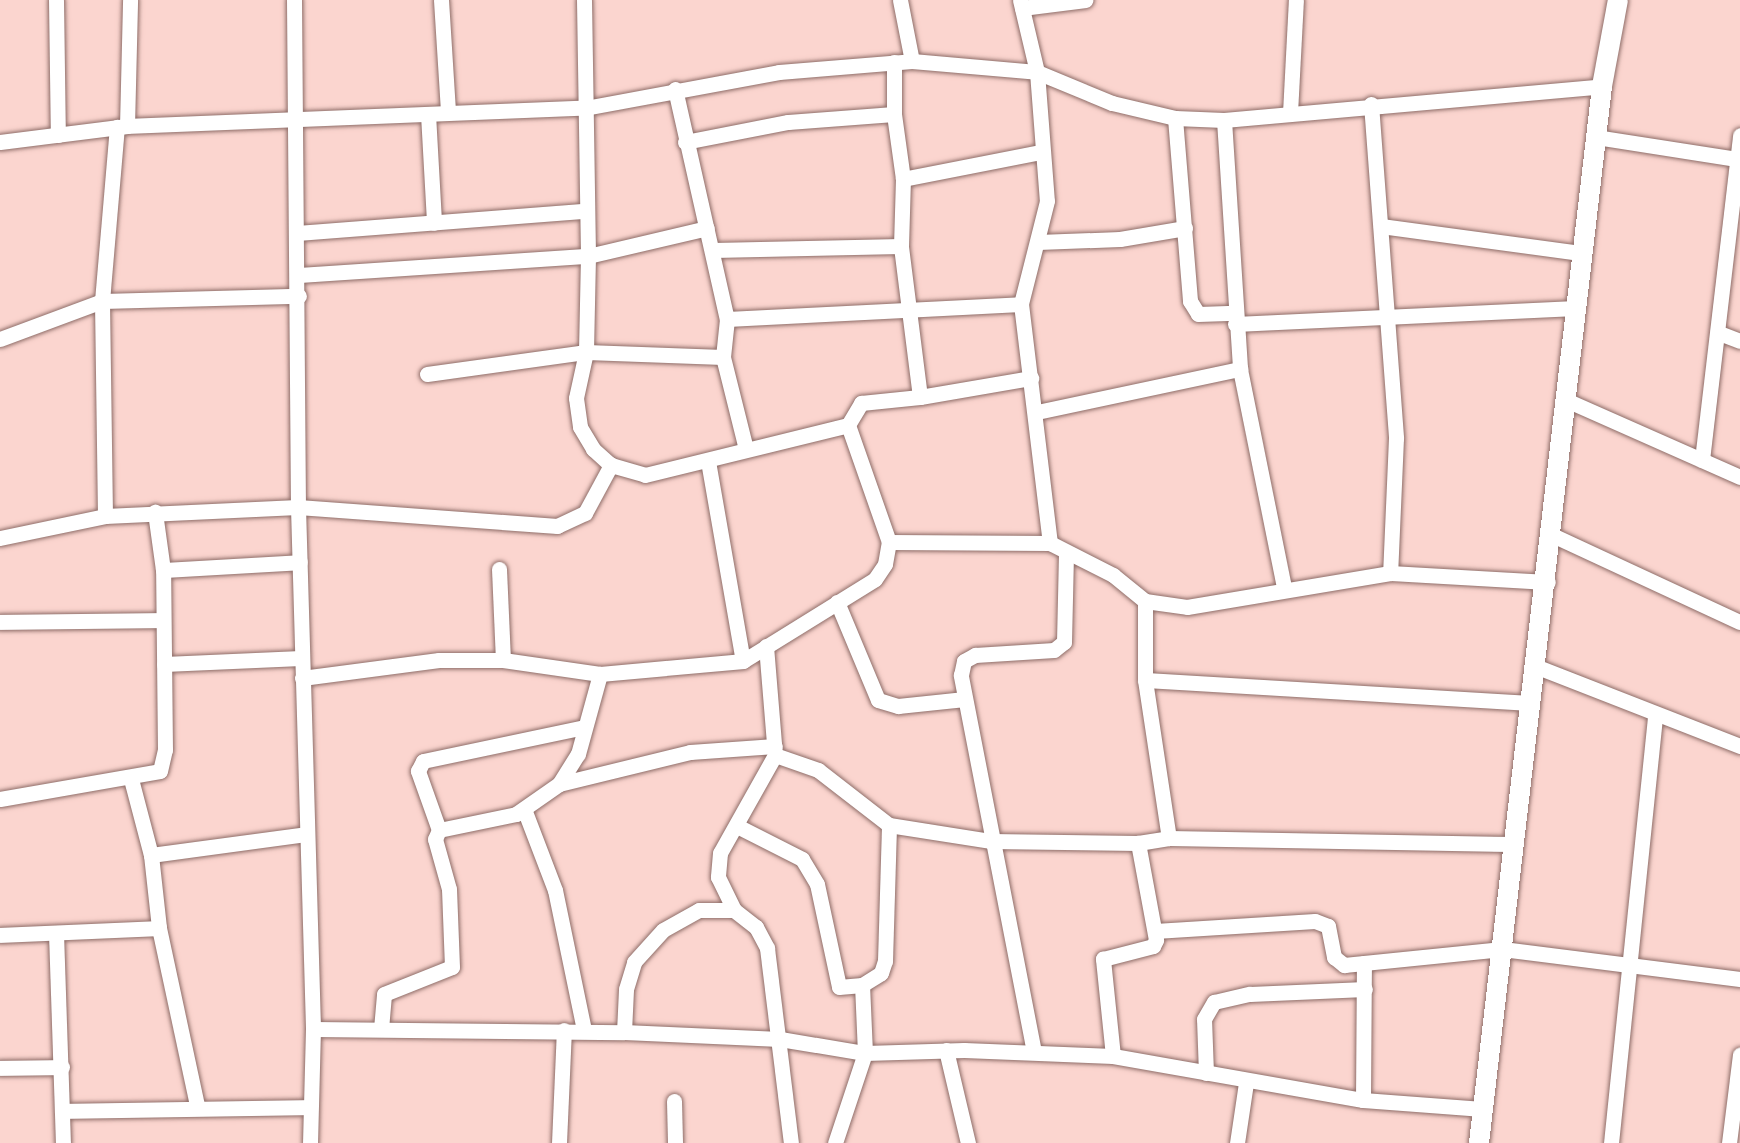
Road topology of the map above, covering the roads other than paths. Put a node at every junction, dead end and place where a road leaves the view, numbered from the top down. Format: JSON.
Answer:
{"nodes":[{"id":1,"x":56,"y":0,"type":"edge"},
{"id":2,"x":130,"y":0,"type":"edge"},
{"id":3,"x":294,"y":0,"type":"edge"},
{"id":4,"x":441,"y":0,"type":"edge"},
{"id":5,"x":584,"y":0,"type":"edge"},
{"id":6,"x":900,"y":0,"type":"edge"},
{"id":7,"x":1085,"y":0,"type":"edge"},
{"id":8,"x":1296,"y":0,"type":"edge"},
{"id":9,"x":1618,"y":0,"type":"edge"},
{"id":10,"x":1021,"y":4,"type":"edge"},
{"id":11,"x":912,"y":61,"type":"junction"},
{"id":12,"x":894,"y":62,"type":"junction"},
{"id":13,"x":1037,"y":72,"type":"junction"},
{"id":14,"x":1602,"y":86,"type":"junction"},
{"id":15,"x":675,"y":89,"type":"junction"},
{"id":16,"x":1371,"y":104,"type":"junction"},
{"id":17,"x":585,"y":108,"type":"junction"},
{"id":18,"x":448,"y":112,"type":"junction"},
{"id":19,"x":1290,"y":113,"type":"junction"},
{"id":20,"x":428,"y":114,"type":"junction"},
{"id":21,"x":894,"y":114,"type":"junction"},
{"id":22,"x":1175,"y":118,"type":"junction"},
{"id":23,"x":297,"y":119,"type":"junction"},
{"id":24,"x":1224,"y":120,"type":"junction"},
{"id":25,"x":122,"y":127,"type":"junction"},
{"id":26,"x":58,"y":135,"type":"junction"},
{"id":27,"x":1740,"y":135,"type":"edge"},
{"id":28,"x":1596,"y":137,"type":"junction"},
{"id":29,"x":0,"y":142,"type":"edge"},
{"id":30,"x":685,"y":142,"type":"junction"},
{"id":31,"x":1041,"y":152,"type":"junction"},
{"id":32,"x":1737,"y":159,"type":"junction"},
{"id":33,"x":903,"y":178,"type":"junction"},
{"id":34,"x":585,"y":211,"type":"junction"},
{"id":35,"x":434,"y":223,"type":"junction"},
{"id":36,"x":1381,"y":226,"type":"junction"},
{"id":37,"x":707,"y":228,"type":"junction"},
{"id":38,"x":1185,"y":228,"type":"junction"},
{"id":39,"x":297,"y":233,"type":"junction"},
{"id":40,"x":1038,"y":242,"type":"junction"},
{"id":41,"x":901,"y":246,"type":"junction"},
{"id":42,"x":712,"y":250,"type":"junction"},
{"id":43,"x":1582,"y":253,"type":"junction"},
{"id":44,"x":588,"y":256,"type":"junction"},
{"id":45,"x":299,"y":275,"type":"junction"},
{"id":46,"x":298,"y":296,"type":"junction"},
{"id":47,"x":102,"y":301,"type":"junction"},
{"id":48,"x":1021,"y":304,"type":"junction"},
{"id":49,"x":906,"y":308,"type":"junction"},
{"id":50,"x":1576,"y":308,"type":"junction"},
{"id":51,"x":1389,"y":316,"type":"junction"},
{"id":52,"x":1235,"y":318,"type":"junction"},
{"id":53,"x":728,"y":319,"type":"junction"},
{"id":54,"x":1719,"y":333,"type":"junction"},
{"id":55,"x":0,"y":339,"type":"edge"},
{"id":56,"x":1740,"y":341,"type":"edge"},
{"id":57,"x":586,"y":352,"type":"junction"},
{"id":58,"x":723,"y":357,"type":"junction"},
{"id":59,"x":1240,"y":369,"type":"junction"},
{"id":60,"x":427,"y":374,"type":"dead end"},
{"id":61,"x":1031,"y":378,"type":"junction"},
{"id":62,"x":920,"y":396,"type":"junction"},
{"id":63,"x":1566,"y":400,"type":"junction"},
{"id":64,"x":1037,"y":412,"type":"junction"},
{"id":65,"x":848,"y":425,"type":"junction"},
{"id":66,"x":746,"y":449,"type":"junction"},
{"id":67,"x":1702,"y":460,"type":"junction"},
{"id":68,"x":708,"y":461,"type":"junction"},
{"id":69,"x":611,"y":465,"type":"junction"},
{"id":70,"x":1740,"y":477,"type":"edge"},
{"id":71,"x":298,"y":507,"type":"junction"},
{"id":72,"x":155,"y":512,"type":"junction"},
{"id":73,"x":105,"y":516,"type":"junction"},
{"id":74,"x":1550,"y":534,"type":"junction"},
{"id":75,"x":0,"y":538,"type":"edge"},
{"id":76,"x":888,"y":542,"type":"junction"},
{"id":77,"x":1050,"y":543,"type":"junction"},
{"id":78,"x":1065,"y":552,"type":"junction"},
{"id":79,"x":300,"y":562,"type":"junction"},
{"id":80,"x":499,"y":569,"type":"dead end"},
{"id":81,"x":162,"y":570,"type":"junction"},
{"id":82,"x":1390,"y":573,"type":"junction"},
{"id":83,"x":1548,"y":582,"type":"junction"},
{"id":84,"x":1284,"y":587,"type":"junction"},
{"id":85,"x":1145,"y":601,"type":"junction"},
{"id":86,"x":837,"y":602,"type":"junction"},
{"id":87,"x":161,"y":620,"type":"junction"},
{"id":88,"x":0,"y":622,"type":"edge"},
{"id":89,"x":1740,"y":622,"type":"edge"},
{"id":90,"x":766,"y":646,"type":"junction"},
{"id":91,"x":302,"y":658,"type":"junction"},
{"id":92,"x":502,"y":660,"type":"junction"},
{"id":93,"x":743,"y":661,"type":"junction"},
{"id":94,"x":164,"y":664,"type":"junction"},
{"id":95,"x":1535,"y":666,"type":"junction"},
{"id":96,"x":600,"y":674,"type":"junction"},
{"id":97,"x":302,"y":678,"type":"junction"},
{"id":98,"x":1145,"y":680,"type":"junction"},
{"id":99,"x":965,"y":699,"type":"junction"},
{"id":100,"x":1531,"y":703,"type":"junction"},
{"id":101,"x":1655,"y":716,"type":"junction"},
{"id":102,"x":584,"y":727,"type":"junction"},
{"id":103,"x":1740,"y":746,"type":"edge"},
{"id":104,"x":775,"y":751,"type":"junction"},
{"id":105,"x":130,"y":779,"type":"junction"},
{"id":106,"x":558,"y":784,"type":"junction"},
{"id":107,"x":0,"y":799,"type":"edge"},
{"id":108,"x":524,"y":809,"type":"junction"},
{"id":109,"x":889,"y":825,"type":"junction"},
{"id":110,"x":737,"y":826,"type":"junction"},
{"id":111,"x":439,"y":830,"type":"junction"},
{"id":112,"x":306,"y":834,"type":"junction"},
{"id":113,"x":1169,"y":838,"type":"junction"},
{"id":114,"x":990,"y":841,"type":"junction"},
{"id":115,"x":1138,"y":843,"type":"junction"},
{"id":116,"x":1513,"y":844,"type":"junction"},
{"id":117,"x":151,"y":855,"type":"junction"},
{"id":118,"x":734,"y":910,"type":"junction"},
{"id":119,"x":159,"y":928,"type":"junction"},
{"id":120,"x":1155,"y":931,"type":"junction"},
{"id":121,"x":56,"y":933,"type":"junction"},
{"id":122,"x":0,"y":935,"type":"edge"},
{"id":123,"x":1502,"y":949,"type":"junction"},
{"id":124,"x":1364,"y":963,"type":"junction"},
{"id":125,"x":1629,"y":963,"type":"junction"},
{"id":126,"x":1740,"y":979,"type":"edge"},
{"id":127,"x":862,"y":985,"type":"junction"},
{"id":128,"x":1365,"y":989,"type":"junction"},
{"id":129,"x":313,"y":1029,"type":"junction"},
{"id":130,"x":381,"y":1029,"type":"junction"},
{"id":131,"x":564,"y":1030,"type":"junction"},
{"id":132,"x":584,"y":1030,"type":"junction"},
{"id":133,"x":624,"y":1032,"type":"junction"},
{"id":134,"x":780,"y":1039,"type":"junction"},
{"id":135,"x":946,"y":1050,"type":"junction"},
{"id":136,"x":1034,"y":1052,"type":"junction"},
{"id":137,"x":865,"y":1053,"type":"junction"},
{"id":138,"x":1113,"y":1056,"type":"junction"},
{"id":139,"x":1740,"y":1062,"type":"edge"},
{"id":140,"x":62,"y":1067,"type":"junction"},
{"id":141,"x":0,"y":1068,"type":"edge"},
{"id":142,"x":1206,"y":1073,"type":"junction"},
{"id":143,"x":1246,"y":1083,"type":"junction"},
{"id":144,"x":1363,"y":1100,"type":"junction"},
{"id":145,"x":674,"y":1101,"type":"dead end"},
{"id":146,"x":197,"y":1106,"type":"junction"},
{"id":147,"x":309,"y":1107,"type":"junction"},
{"id":148,"x":1483,"y":1109,"type":"junction"},
{"id":149,"x":64,"y":1111,"type":"junction"},
{"id":150,"x":313,"y":1142,"type":"edge"},
{"id":151,"x":63,"y":1143,"type":"edge"},
{"id":152,"x":559,"y":1143,"type":"edge"},
{"id":153,"x":675,"y":1143,"type":"edge"},
{"id":154,"x":791,"y":1143,"type":"edge"},
{"id":155,"x":835,"y":1143,"type":"edge"},
{"id":156,"x":968,"y":1143,"type":"edge"},
{"id":157,"x":1237,"y":1143,"type":"edge"},
{"id":158,"x":1479,"y":1143,"type":"edge"},
{"id":159,"x":1611,"y":1143,"type":"edge"},
{"id":160,"x":1729,"y":1143,"type":"edge"}],
"edges":[{"from":1,"to":26,"type":"street"},
{"from":2,"to":25,"type":"street"},
{"from":3,"to":23,"type":"street"},
{"from":4,"to":18,"type":"street"},
{"from":5,"to":17,"type":"street"},
{"from":6,"to":11,"type":"street"},
{"from":7,"to":10,"type":"street"},
{"from":8,"to":19,"type":"street"},
{"from":9,"to":14,"type":"street"},
{"from":10,"to":13,"type":"street"},
{"from":11,"to":12,"type":"street"},
{"from":11,"to":13,"type":"street"},
{"from":12,"to":15,"type":"street"},
{"from":12,"to":21,"type":"street"},
{"from":13,"to":22,"type":"street"},
{"from":13,"to":31,"type":"street"},
{"from":14,"to":16,"type":"street"},
{"from":14,"to":28,"type":"street"},
{"from":15,"to":17,"type":"street"},
{"from":15,"to":30,"type":"street"},
{"from":16,"to":19,"type":"street"},
{"from":16,"to":36,"type":"street"},
{"from":17,"to":18,"type":"street"},
{"from":17,"to":34,"type":"street"},
{"from":18,"to":20,"type":"street"},
{"from":19,"to":24,"type":"street"},
{"from":20,"to":23,"type":"street"},
{"from":20,"to":35,"type":"street"},
{"from":21,"to":30,"type":"street"},
{"from":21,"to":33,"type":"street"},
{"from":22,"to":24,"type":"street"},
{"from":22,"to":38,"type":"street"},
{"from":23,"to":25,"type":"street"},
{"from":23,"to":39,"type":"street"},
{"from":24,"to":52,"type":"street"},
{"from":25,"to":26,"type":"street"},
{"from":25,"to":47,"type":"street"},
{"from":26,"to":29,"type":"street"},
{"from":27,"to":32,"type":"street"},
{"from":28,"to":32,"type":"street"},
{"from":28,"to":43,"type":"street"},
{"from":30,"to":37,"type":"street"},
{"from":31,"to":33,"type":"street"},
{"from":31,"to":40,"type":"street"},
{"from":32,"to":54,"type":"street"},
{"from":33,"to":41,"type":"street"},
{"from":34,"to":35,"type":"street"},
{"from":34,"to":44,"type":"street"},
{"from":35,"to":39,"type":"street"},
{"from":36,"to":43,"type":"street"},
{"from":36,"to":51,"type":"street"},
{"from":37,"to":42,"type":"street"},
{"from":37,"to":44,"type":"street"},
{"from":38,"to":40,"type":"street"},
{"from":38,"to":52,"type":"street"},
{"from":39,"to":45,"type":"street"},
{"from":40,"to":48,"type":"street"},
{"from":41,"to":42,"type":"street"},
{"from":41,"to":49,"type":"street"},
{"from":42,"to":53,"type":"street"},
{"from":43,"to":50,"type":"street"},
{"from":44,"to":45,"type":"street"},
{"from":44,"to":57,"type":"street"},
{"from":45,"to":46,"type":"street"},
{"from":46,"to":47,"type":"street"},
{"from":46,"to":71,"type":"street"},
{"from":47,"to":55,"type":"street"},
{"from":47,"to":73,"type":"street"},
{"from":48,"to":49,"type":"street"},
{"from":48,"to":61,"type":"street"},
{"from":49,"to":53,"type":"street"},
{"from":49,"to":62,"type":"street"},
{"from":50,"to":51,"type":"street"},
{"from":50,"to":63,"type":"street"},
{"from":51,"to":52,"type":"street"},
{"from":51,"to":82,"type":"street"},
{"from":52,"to":59,"type":"street"},
{"from":53,"to":58,"type":"street"},
{"from":54,"to":56,"type":"street"},
{"from":54,"to":67,"type":"street"},
{"from":57,"to":58,"type":"street"},
{"from":57,"to":60,"type":"street"},
{"from":57,"to":69,"type":"street"},
{"from":58,"to":66,"type":"street"},
{"from":59,"to":64,"type":"street"},
{"from":59,"to":84,"type":"street"},
{"from":61,"to":62,"type":"street"},
{"from":61,"to":64,"type":"street"},
{"from":62,"to":65,"type":"street"},
{"from":63,"to":67,"type":"street"},
{"from":63,"to":74,"type":"street"},
{"from":64,"to":77,"type":"street"},
{"from":65,"to":66,"type":"street"},
{"from":65,"to":76,"type":"street"},
{"from":66,"to":68,"type":"street"},
{"from":67,"to":70,"type":"street"},
{"from":68,"to":69,"type":"street"},
{"from":68,"to":93,"type":"street"},
{"from":69,"to":71,"type":"street"},
{"from":71,"to":72,"type":"street"},
{"from":71,"to":79,"type":"street"},
{"from":72,"to":73,"type":"street"},
{"from":72,"to":81,"type":"street"},
{"from":73,"to":75,"type":"street"},
{"from":74,"to":83,"type":"street"},
{"from":74,"to":89,"type":"street"},
{"from":76,"to":77,"type":"street"},
{"from":76,"to":86,"type":"street"},
{"from":77,"to":78,"type":"street"},
{"from":78,"to":85,"type":"street"},
{"from":78,"to":99,"type":"street"},
{"from":79,"to":81,"type":"street"},
{"from":79,"to":91,"type":"street"},
{"from":80,"to":92,"type":"street"},
{"from":81,"to":87,"type":"street"},
{"from":82,"to":83,"type":"street"},
{"from":82,"to":84,"type":"street"},
{"from":83,"to":95,"type":"street"},
{"from":84,"to":85,"type":"street"},
{"from":85,"to":98,"type":"street"},
{"from":86,"to":90,"type":"street"},
{"from":86,"to":99,"type":"street"},
{"from":87,"to":88,"type":"street"},
{"from":87,"to":94,"type":"street"},
{"from":90,"to":93,"type":"street"},
{"from":90,"to":104,"type":"street"},
{"from":91,"to":94,"type":"street"},
{"from":91,"to":97,"type":"street"},
{"from":92,"to":96,"type":"street"},
{"from":92,"to":97,"type":"street"},
{"from":93,"to":96,"type":"street"},
{"from":94,"to":105,"type":"street"},
{"from":95,"to":100,"type":"street"},
{"from":95,"to":101,"type":"street"},
{"from":96,"to":102,"type":"street"},
{"from":97,"to":112,"type":"street"},
{"from":98,"to":100,"type":"street"},
{"from":98,"to":113,"type":"street"},
{"from":99,"to":114,"type":"street"},
{"from":100,"to":116,"type":"street"},
{"from":101,"to":103,"type":"street"},
{"from":101,"to":125,"type":"street"},
{"from":102,"to":106,"type":"street"},
{"from":102,"to":111,"type":"street"},
{"from":104,"to":106,"type":"street"},
{"from":104,"to":109,"type":"street"},
{"from":104,"to":110,"type":"street"},
{"from":105,"to":107,"type":"street"},
{"from":105,"to":117,"type":"street"},
{"from":106,"to":108,"type":"street"},
{"from":108,"to":111,"type":"street"},
{"from":108,"to":132,"type":"street"},
{"from":109,"to":114,"type":"street"},
{"from":109,"to":127,"type":"street"},
{"from":110,"to":118,"type":"street"},
{"from":110,"to":127,"type":"street"},
{"from":111,"to":130,"type":"street"},
{"from":112,"to":117,"type":"street"},
{"from":112,"to":129,"type":"street"},
{"from":113,"to":115,"type":"street"},
{"from":113,"to":116,"type":"street"},
{"from":114,"to":115,"type":"street"},
{"from":114,"to":136,"type":"street"},
{"from":115,"to":120,"type":"street"},
{"from":116,"to":123,"type":"street"},
{"from":117,"to":119,"type":"street"},
{"from":118,"to":133,"type":"street"},
{"from":118,"to":134,"type":"street"},
{"from":119,"to":121,"type":"street"},
{"from":119,"to":146,"type":"street"},
{"from":120,"to":124,"type":"street"},
{"from":120,"to":138,"type":"street"},
{"from":121,"to":122,"type":"street"},
{"from":121,"to":140,"type":"street"},
{"from":123,"to":124,"type":"street"},
{"from":123,"to":125,"type":"street"},
{"from":123,"to":148,"type":"street"},
{"from":124,"to":128,"type":"street"},
{"from":125,"to":126,"type":"street"},
{"from":125,"to":159,"type":"street"},
{"from":127,"to":137,"type":"street"},
{"from":128,"to":142,"type":"street"},
{"from":128,"to":144,"type":"street"},
{"from":129,"to":130,"type":"street"},
{"from":129,"to":147,"type":"street"},
{"from":130,"to":131,"type":"street"},
{"from":131,"to":132,"type":"street"},
{"from":131,"to":152,"type":"street"},
{"from":132,"to":133,"type":"street"},
{"from":133,"to":134,"type":"street"},
{"from":134,"to":137,"type":"street"},
{"from":134,"to":154,"type":"street"},
{"from":135,"to":136,"type":"street"},
{"from":135,"to":137,"type":"street"},
{"from":135,"to":156,"type":"street"},
{"from":136,"to":138,"type":"street"},
{"from":137,"to":155,"type":"street"},
{"from":138,"to":142,"type":"street"},
{"from":139,"to":160,"type":"street"},
{"from":140,"to":141,"type":"street"},
{"from":140,"to":149,"type":"street"},
{"from":142,"to":143,"type":"street"},
{"from":143,"to":144,"type":"street"},
{"from":143,"to":157,"type":"street"},
{"from":144,"to":148,"type":"street"},
{"from":145,"to":153,"type":"street"},
{"from":146,"to":147,"type":"street"},
{"from":146,"to":149,"type":"street"},
{"from":147,"to":150,"type":"street"},
{"from":148,"to":158,"type":"street"},
{"from":149,"to":151,"type":"street"}]}
